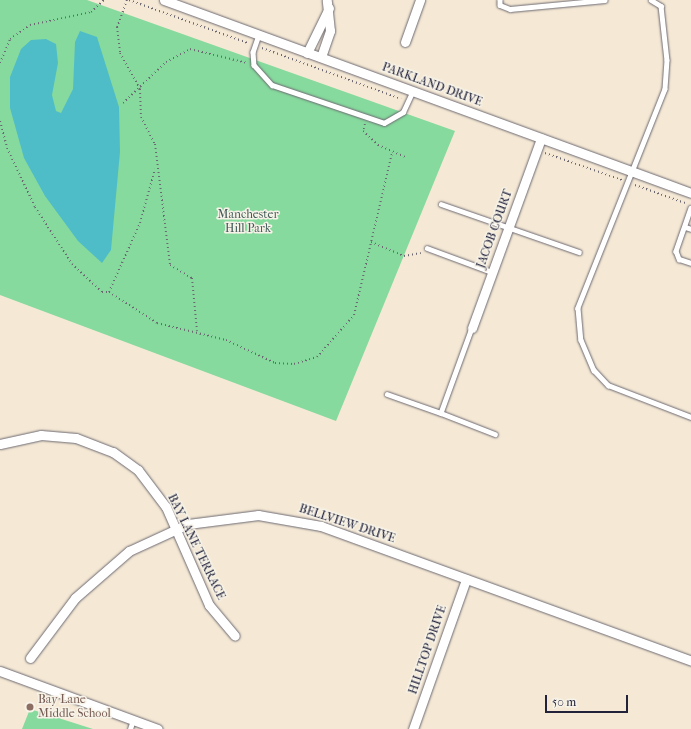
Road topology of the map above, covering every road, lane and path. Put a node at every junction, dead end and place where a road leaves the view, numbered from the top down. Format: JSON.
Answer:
{"nodes":[{"id":1,"x":104,"y":0,"type":"edge"},
{"id":2,"x":127,"y":0,"type":"edge"},
{"id":3,"x":164,"y":0,"type":"edge"},
{"id":4,"x":420,"y":0,"type":"edge"},
{"id":5,"x":500,"y":0,"type":"edge"},
{"id":6,"x":605,"y":0,"type":"edge"},
{"id":7,"x":651,"y":0,"type":"edge"},
{"id":8,"x":660,"y":0,"type":"edge"},
{"id":9,"x":328,"y":4,"type":"edge"},
{"id":10,"x":660,"y":6,"type":"junction"},
{"id":11,"x":259,"y":35,"type":"junction"},
{"id":12,"x":405,"y":42,"type":"dead end"},
{"id":13,"x":308,"y":52,"type":"junction"},
{"id":14,"x":321,"y":57,"type":"junction"},
{"id":15,"x":0,"y":63,"type":"edge"},
{"id":16,"x":254,"y":65,"type":"junction"},
{"id":17,"x":140,"y":89,"type":"junction"},
{"id":18,"x":413,"y":91,"type":"junction"},
{"id":19,"x":123,"y":103,"type":"dead end"},
{"id":20,"x":367,"y":119,"type":"junction"},
{"id":21,"x":0,"y":121,"type":"edge"},
{"id":22,"x":541,"y":138,"type":"junction"},
{"id":23,"x":392,"y":153,"type":"junction"},
{"id":24,"x":405,"y":157,"type":"dead end"},
{"id":25,"x":156,"y":168,"type":"junction"},
{"id":26,"x":633,"y":172,"type":"junction"},
{"id":27,"x":691,"y":193,"type":"edge"},
{"id":28,"x":441,"y":204,"type":"dead end"},
{"id":29,"x":691,"y":208,"type":"edge"},
{"id":30,"x":685,"y":226,"type":"junction"},
{"id":31,"x":509,"y":227,"type":"junction"},
{"id":32,"x":691,"y":229,"type":"edge"},
{"id":33,"x":371,"y":242,"type":"junction"},
{"id":34,"x":427,"y":248,"type":"joint"},
{"id":35,"x":579,"y":252,"type":"dead end"},
{"id":36,"x":691,"y":263,"type":"edge"},
{"id":37,"x":492,"y":272,"type":"junction"},
{"id":38,"x":109,"y":292,"type":"junction"},
{"id":39,"x":472,"y":328,"type":"joint"},
{"id":40,"x":197,"y":331,"type":"junction"},
{"id":41,"x":387,"y":394,"type":"dead end"},
{"id":42,"x":441,"y":413,"type":"junction"},
{"id":43,"x":691,"y":417,"type":"edge"},
{"id":44,"x":495,"y":434,"type":"dead end"},
{"id":45,"x":0,"y":444,"type":"edge"},
{"id":46,"x":175,"y":529,"type":"junction"},
{"id":47,"x":466,"y":579,"type":"junction"},
{"id":48,"x":235,"y":636,"type":"dead end"},
{"id":49,"x":30,"y":658,"type":"dead end"},
{"id":50,"x":691,"y":661,"type":"edge"},
{"id":51,"x":0,"y":671,"type":"edge"},
{"id":52,"x":133,"y":720,"type":"junction"},
{"id":53,"x":130,"y":729,"type":"edge"},
{"id":54,"x":158,"y":729,"type":"edge"},
{"id":55,"x":413,"y":729,"type":"edge"}],
"edges":[{"from":1,"to":15,"type":"path"},
{"from":2,"to":17,"type":"path"},
{"from":3,"to":11,"type":"street","name":"PARKLAND DRIVE"},
{"from":4,"to":12,"type":"street"},
{"from":5,"to":6,"type":"lane"},
{"from":7,"to":10,"type":"lane"},
{"from":8,"to":10,"type":"lane"},
{"from":9,"to":13,"type":"street"},
{"from":9,"to":14,"type":"street"},
{"from":10,"to":26,"type":"lane"},
{"from":11,"to":13,"type":"street","name":"PARKLAND DRIVE"},
{"from":11,"to":16,"type":"lane"},
{"from":13,"to":14,"type":"street","name":"PARKLAND DRIVE"},
{"from":14,"to":18,"type":"street","name":"PARKLAND DRIVE"},
{"from":16,"to":17,"type":"path"},
{"from":16,"to":20,"type":"lane"},
{"from":17,"to":19,"type":"path"},
{"from":17,"to":25,"type":"path"},
{"from":18,"to":20,"type":"lane"},
{"from":18,"to":22,"type":"street","name":"PARKLAND DRIVE"},
{"from":20,"to":23,"type":"path"},
{"from":21,"to":38,"type":"path"},
{"from":22,"to":26,"type":"street","name":"PARKLAND DRIVE"},
{"from":22,"to":31,"type":"street","name":"JACOB COURT"},
{"from":23,"to":24,"type":"path"},
{"from":23,"to":33,"type":"path"},
{"from":25,"to":38,"type":"path"},
{"from":25,"to":40,"type":"path"},
{"from":26,"to":27,"type":"street","name":"PARKLAND DRIVE"},
{"from":26,"to":43,"type":"lane"},
{"from":28,"to":31,"type":"lane"},
{"from":29,"to":30,"type":"lane"},
{"from":30,"to":32,"type":"lane"},
{"from":30,"to":36,"type":"lane"},
{"from":31,"to":35,"type":"lane"},
{"from":31,"to":37,"type":"street","name":"JACOB COURT"},
{"from":33,"to":34,"type":"path"},
{"from":33,"to":40,"type":"path"},
{"from":34,"to":37,"type":"lane"},
{"from":37,"to":39,"type":"street","name":"JACOB COURT"},
{"from":38,"to":40,"type":"path"},
{"from":39,"to":42,"type":"lane"},
{"from":41,"to":42,"type":"lane"},
{"from":42,"to":44,"type":"lane"},
{"from":45,"to":46,"type":"street","name":"BAY LANE TERRACE"},
{"from":46,"to":47,"type":"street","name":"BELLVIEW DRIVE"},
{"from":46,"to":48,"type":"street","name":"BAY LANE TERRACE"},
{"from":46,"to":49,"type":"street","name":"BELLVIEW DRIVE"},
{"from":47,"to":50,"type":"street","name":"BELLVIEW DRIVE"},
{"from":47,"to":55,"type":"street","name":"HILLTOP DRIVE"},
{"from":51,"to":52,"type":"street"},
{"from":52,"to":53,"type":"lane"},
{"from":52,"to":54,"type":"street"}]}
